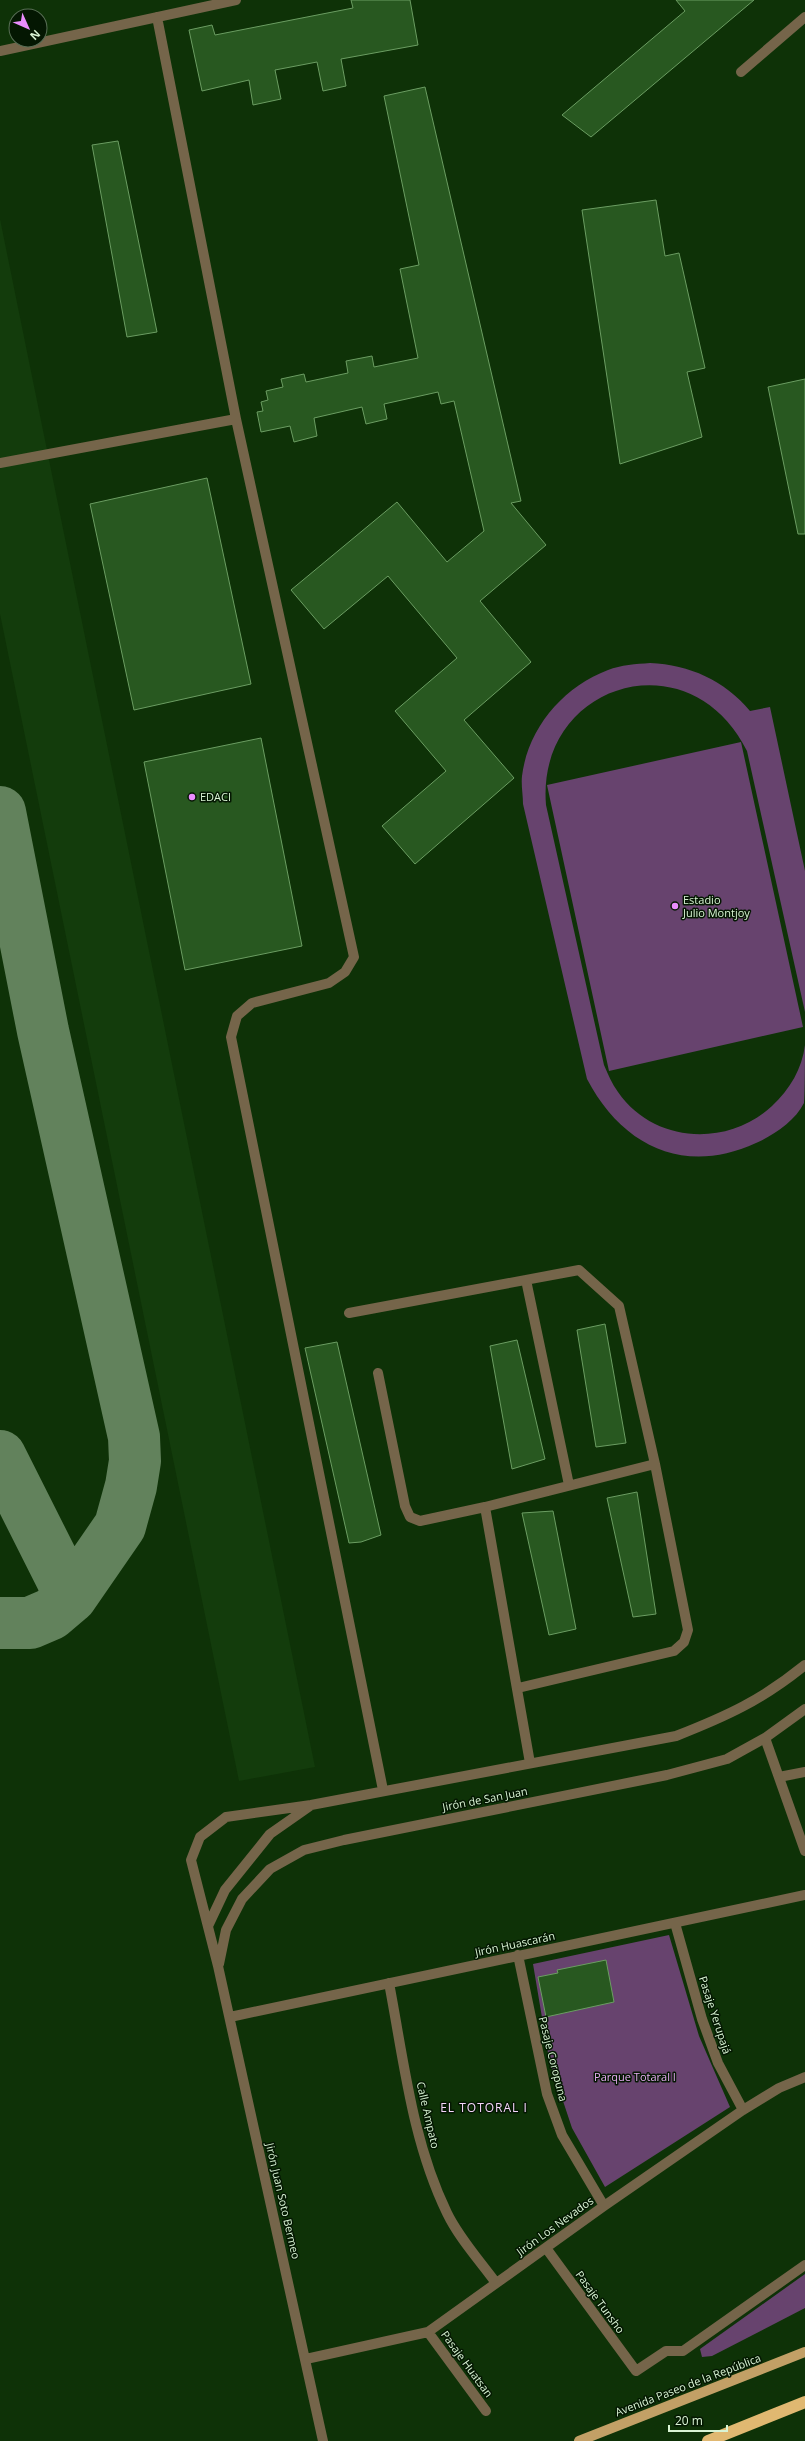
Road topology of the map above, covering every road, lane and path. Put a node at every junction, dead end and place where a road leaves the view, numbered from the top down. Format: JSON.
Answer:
{"nodes":[{"id":1,"x":236,"y":0,"type":"edge"},
{"id":2,"x":157,"y":17,"type":"junction"},
{"id":3,"x":805,"y":17,"type":"edge"},
{"id":4,"x":0,"y":51,"type":"edge"},
{"id":5,"x":741,"y":72,"type":"dead end"},
{"id":6,"x":236,"y":419,"type":"junction"},
{"id":7,"x":0,"y":463,"type":"edge"},
{"id":8,"x":526,"y":1280,"type":"junction"},
{"id":9,"x":349,"y":1313,"type":"dead end"},
{"id":10,"x":378,"y":1373,"type":"dead end"},
{"id":11,"x":655,"y":1464,"type":"junction"},
{"id":12,"x":570,"y":1485,"type":"junction"},
{"id":13,"x":485,"y":1507,"type":"junction"},
{"id":14,"x":805,"y":1665,"type":"edge"},
{"id":15,"x":518,"y":1688,"type":"junction"},
{"id":16,"x":805,"y":1709,"type":"edge"},
{"id":17,"x":765,"y":1738,"type":"junction"},
{"id":18,"x":530,"y":1763,"type":"junction"},
{"id":19,"x":805,"y":1772,"type":"edge"},
{"id":20,"x":779,"y":1777,"type":"junction"},
{"id":21,"x":383,"y":1790,"type":"junction"},
{"id":22,"x":311,"y":1805,"type":"junction"},
{"id":23,"x":805,"y":1851,"type":"edge"},
{"id":24,"x":805,"y":1895,"type":"edge"},
{"id":25,"x":675,"y":1923,"type":"junction"},
{"id":26,"x":208,"y":1926,"type":"junction"},
{"id":27,"x":518,"y":1955,"type":"junction"},
{"id":28,"x":218,"y":1966,"type":"junction"},
{"id":29,"x":389,"y":1983,"type":"junction"},
{"id":30,"x":230,"y":2017,"type":"junction"},
{"id":31,"x":805,"y":2077,"type":"edge"},
{"id":32,"x":743,"y":2110,"type":"junction"},
{"id":33,"x":604,"y":2206,"type":"junction"},
{"id":34,"x":546,"y":2248,"type":"junction"},
{"id":35,"x":805,"y":2265,"type":"edge"},
{"id":36,"x":496,"y":2283,"type":"junction"},
{"id":37,"x":428,"y":2332,"type":"junction"},
{"id":38,"x":805,"y":2352,"type":"edge"},
{"id":39,"x":306,"y":2359,"type":"junction"},
{"id":40,"x":805,"y":2402,"type":"edge"},
{"id":41,"x":486,"y":2411,"type":"dead end"},
{"id":42,"x":323,"y":2441,"type":"edge"},
{"id":43,"x":579,"y":2441,"type":"edge"},
{"id":44,"x":708,"y":2441,"type":"edge"}],
"edges":[{"from":1,"to":2,"type":"street"},
{"from":2,"to":4,"type":"street"},
{"from":2,"to":6,"type":"street"},
{"from":3,"to":5,"type":"street"},
{"from":6,"to":7,"type":"street"},
{"from":6,"to":21,"type":"street"},
{"from":8,"to":9,"type":"street"},
{"from":8,"to":11,"type":"street"},
{"from":8,"to":12,"type":"street"},
{"from":10,"to":13,"type":"street"},
{"from":11,"to":12,"type":"street"},
{"from":11,"to":15,"type":"street"},
{"from":12,"to":13,"type":"street"},
{"from":13,"to":15,"type":"street"},
{"from":14,"to":18,"type":"street","name":"Jirón Juan Soto Bermeo"},
{"from":15,"to":18,"type":"street"},
{"from":16,"to":17,"type":"street","name":"Jirón de San Juan"},
{"from":17,"to":20,"type":"street"},
{"from":17,"to":28,"type":"street","name":"Jirón de San Juan"},
{"from":18,"to":21,"type":"street","name":"Jirón Juan Soto Bermeo"},
{"from":19,"to":20,"type":"street"},
{"from":20,"to":23,"type":"street"},
{"from":21,"to":22,"type":"street","name":"Jirón Juan Soto Bermeo"},
{"from":22,"to":26,"type":"street"},
{"from":22,"to":26,"type":"street","name":"Jirón Juan Soto Bermeo"},
{"from":24,"to":25,"type":"street","name":"Jirón Huascarán"},
{"from":25,"to":27,"type":"street","name":"Jirón Huascarán"},
{"from":25,"to":32,"type":"street","name":"Pasaje Yerupajá"},
{"from":26,"to":28,"type":"street","name":"Jirón Juan Soto Bermeo"},
{"from":27,"to":29,"type":"street","name":"Jirón Huascarán"},
{"from":27,"to":33,"type":"street","name":"Pasaje Coropuna"},
{"from":28,"to":30,"type":"street","name":"Jirón Juan Soto Bermeo"},
{"from":29,"to":30,"type":"street","name":"Jirón Huascarán"},
{"from":29,"to":36,"type":"street","name":"Calle Ampato"},
{"from":30,"to":39,"type":"street","name":"Jirón Juan Soto Bermeo"},
{"from":31,"to":32,"type":"street","name":"Jirón Los Nevados"},
{"from":32,"to":33,"type":"street","name":"Jirón Los Nevados"},
{"from":33,"to":34,"type":"street","name":"Jirón Los Nevados"},
{"from":34,"to":35,"type":"street","name":"Pasaje Tunsho"},
{"from":34,"to":36,"type":"street","name":"Jirón Los Nevados"},
{"from":36,"to":37,"type":"street","name":"Jirón Los Nevados"},
{"from":37,"to":39,"type":"street","name":"Jirón Los Nevados"},
{"from":37,"to":41,"type":"street","name":"Pasaje Huatsan"},
{"from":38,"to":43,"type":"main road","name":"Avenida Paseo de la República"},
{"from":39,"to":42,"type":"street","name":"Jirón Juan Soto Bermeo"},
{"from":40,"to":44,"type":"highway"}]}
